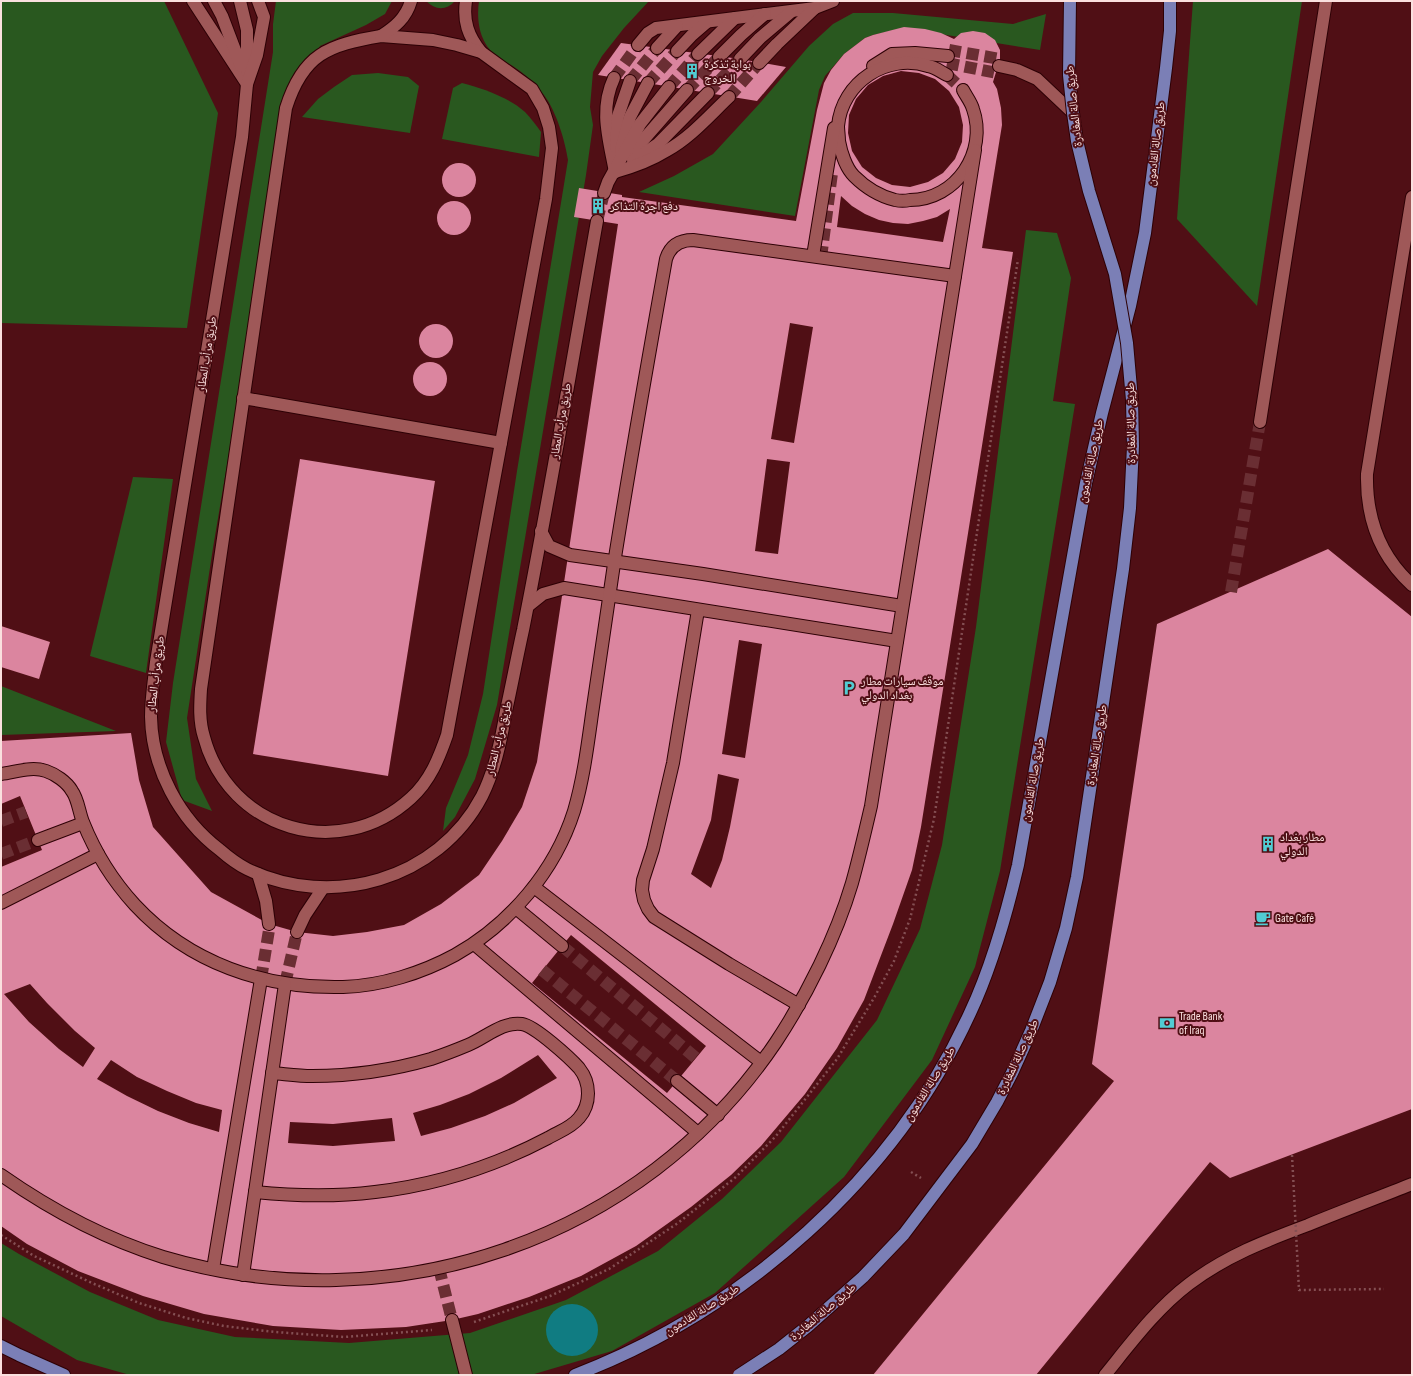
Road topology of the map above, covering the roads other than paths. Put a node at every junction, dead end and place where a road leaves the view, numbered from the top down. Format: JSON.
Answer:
{"nodes":[{"id":1,"x":193,"y":1,"type":"edge"},
{"id":2,"x":214,"y":1,"type":"edge"},
{"id":3,"x":240,"y":1,"type":"edge"},
{"id":4,"x":258,"y":1,"type":"edge"},
{"id":5,"x":411,"y":1,"type":"edge"},
{"id":6,"x":466,"y":1,"type":"edge"},
{"id":7,"x":833,"y":1,"type":"edge"},
{"id":8,"x":1070,"y":1,"type":"edge"},
{"id":9,"x":1170,"y":1,"type":"edge"},
{"id":10,"x":1326,"y":1,"type":"edge"},
{"id":11,"x":815,"y":8,"type":"junction"},
{"id":12,"x":792,"y":11,"type":"junction"},
{"id":13,"x":765,"y":14,"type":"junction"},
{"id":14,"x":735,"y":18,"type":"junction"},
{"id":15,"x":708,"y":22,"type":"junction"},
{"id":16,"x":677,"y":26,"type":"junction"},
{"id":17,"x":381,"y":36,"type":"junction"},
{"id":18,"x":638,"y":45,"type":"tunnel mouth"},
{"id":19,"x":657,"y":48,"type":"tunnel mouth"},
{"id":20,"x":677,"y":51,"type":"tunnel mouth"},
{"id":21,"x":481,"y":52,"type":"junction"},
{"id":22,"x":698,"y":54,"type":"tunnel mouth"},
{"id":23,"x":948,"y":56,"type":"tunnel mouth"},
{"id":24,"x":719,"y":57,"type":"tunnel mouth"},
{"id":25,"x":740,"y":60,"type":"tunnel mouth"},
{"id":26,"x":759,"y":63,"type":"tunnel mouth"},
{"id":27,"x":999,"y":66,"type":"tunnel mouth"},
{"id":28,"x":947,"y":75,"type":"tunnel mouth"},
{"id":29,"x":614,"y":78,"type":"tunnel mouth"},
{"id":30,"x":630,"y":81,"type":"tunnel mouth"},
{"id":31,"x":648,"y":83,"type":"tunnel mouth"},
{"id":32,"x":247,"y":84,"type":"junction"},
{"id":33,"x":669,"y":87,"type":"tunnel mouth"},
{"id":34,"x":687,"y":90,"type":"tunnel mouth"},
{"id":35,"x":963,"y":90,"type":"tunnel mouth"},
{"id":36,"x":708,"y":93,"type":"tunnel mouth"},
{"id":37,"x":729,"y":97,"type":"tunnel mouth"},
{"id":38,"x":1073,"y":113,"type":"junction"},
{"id":39,"x":975,"y":150,"type":"junction"},
{"id":40,"x":615,"y":172,"type":"junction"},
{"id":41,"x":604,"y":192,"type":"tunnel mouth"},
{"id":42,"x":1412,"y":197,"type":"edge"},
{"id":43,"x":597,"y":221,"type":"tunnel mouth"},
{"id":44,"x":813,"y":256,"type":"junction"},
{"id":45,"x":955,"y":276,"type":"junction"},
{"id":46,"x":243,"y":398,"type":"junction"},
{"id":47,"x":1260,"y":422,"type":"tunnel mouth"},
{"id":48,"x":501,"y":443,"type":"junction"},
{"id":49,"x":541,"y":531,"type":"junction"},
{"id":50,"x":614,"y":561,"type":"junction"},
{"id":51,"x":1412,"y":585,"type":"edge"},
{"id":52,"x":609,"y":595,"type":"junction"},
{"id":53,"x":528,"y":606,"type":"junction"},
{"id":54,"x":902,"y":606,"type":"junction"},
{"id":55,"x":698,"y":610,"type":"junction"},
{"id":56,"x":897,"y":641,"type":"junction"},
{"id":57,"x":1,"y":774,"type":"edge"},
{"id":58,"x":83,"y":823,"type":"junction"},
{"id":59,"x":38,"y":840,"type":"tunnel mouth"},
{"id":60,"x":98,"y":854,"type":"junction"},
{"id":61,"x":258,"y":874,"type":"junction"},
{"id":62,"x":534,"y":887,"type":"junction"},
{"id":63,"x":323,"y":888,"type":"junction"},
{"id":64,"x":1,"y":903,"type":"edge"},
{"id":65,"x":516,"y":908,"type":"junction"},
{"id":66,"x":269,"y":924,"type":"tunnel mouth"},
{"id":67,"x":297,"y":932,"type":"tunnel mouth"},
{"id":68,"x":474,"y":944,"type":"junction"},
{"id":69,"x":562,"y":946,"type":"tunnel mouth"},
{"id":70,"x":261,"y":979,"type":"junction"},
{"id":71,"x":285,"y":984,"type":"junction"},
{"id":72,"x":799,"y":1005,"type":"junction"},
{"id":73,"x":761,"y":1062,"type":"junction"},
{"id":74,"x":272,"y":1073,"type":"junction"},
{"id":75,"x":677,"y":1081,"type":"tunnel mouth"},
{"id":76,"x":718,"y":1114,"type":"junction"},
{"id":77,"x":698,"y":1133,"type":"junction"},
{"id":78,"x":1,"y":1176,"type":"edge"},
{"id":79,"x":1412,"y":1184,"type":"edge"},
{"id":80,"x":255,"y":1192,"type":"junction"},
{"id":81,"x":213,"y":1269,"type":"junction"},
{"id":82,"x":243,"y":1275,"type":"junction"},
{"id":83,"x":452,"y":1320,"type":"tunnel mouth"},
{"id":84,"x":1,"y":1346,"type":"edge"},
{"id":85,"x":64,"y":1375,"type":"edge"},
{"id":86,"x":466,"y":1375,"type":"edge"},
{"id":87,"x":575,"y":1375,"type":"edge"},
{"id":88,"x":739,"y":1375,"type":"edge"},
{"id":89,"x":1105,"y":1375,"type":"edge"}],
"edges":[{"from":1,"to":32,"type":"lane"},
{"from":2,"to":32,"type":"lane"},
{"from":3,"to":32,"type":"lane"},
{"from":4,"to":32,"type":"lane","name":"طريق مرأب المطار"},
{"from":5,"to":17,"type":"lane"},
{"from":6,"to":21,"type":"lane"},
{"from":7,"to":11,"type":"lane"},
{"from":8,"to":38,"type":"main road","name":"طريق صالة المغادرة","bridge":true},
{"from":9,"to":87,"type":"main road","name":"طريق صالة القادمون"},
{"from":10,"to":47,"type":"lane"},
{"from":11,"to":12,"type":"lane"},
{"from":11,"to":26,"type":"lane"},
{"from":12,"to":13,"type":"lane"},
{"from":12,"to":25,"type":"lane"},
{"from":13,"to":14,"type":"lane"},
{"from":13,"to":24,"type":"lane"},
{"from":14,"to":15,"type":"lane"},
{"from":14,"to":22,"type":"lane"},
{"from":15,"to":16,"type":"lane"},
{"from":15,"to":20,"type":"lane"},
{"from":16,"to":18,"type":"lane"},
{"from":16,"to":19,"type":"lane"},
{"from":17,"to":21,"type":"lane"},
{"from":17,"to":46,"type":"lane"},
{"from":21,"to":48,"type":"lane"},
{"from":23,"to":44,"type":"lane"},
{"from":27,"to":38,"type":"lane"},
{"from":28,"to":39,"type":"lane"},
{"from":29,"to":40,"type":"lane"},
{"from":30,"to":40,"type":"lane"},
{"from":31,"to":40,"type":"lane"},
{"from":32,"to":61,"type":"lane","name":"طريق مرأب المطار"},
{"from":33,"to":40,"type":"lane"},
{"from":34,"to":40,"type":"lane"},
{"from":35,"to":39,"type":"lane"},
{"from":36,"to":40,"type":"lane"},
{"from":37,"to":40,"type":"lane"},
{"from":38,"to":88,"type":"main road","name":"طريق صالة المغادرة","bridge":true},
{"from":39,"to":45,"type":"lane"},
{"from":40,"to":41,"type":"lane"},
{"from":42,"to":51,"type":"lane"},
{"from":43,"to":49,"type":"lane","name":"طريق مرأب المطار"},
{"from":44,"to":45,"type":"lane"},
{"from":44,"to":50,"type":"lane"},
{"from":45,"to":54,"type":"lane"},
{"from":46,"to":48,"type":"lane"},
{"from":46,"to":48,"type":"lane"},
{"from":49,"to":50,"type":"lane"},
{"from":49,"to":53,"type":"lane","name":"طريق مرأب المطار"},
{"from":50,"to":52,"type":"lane"},
{"from":50,"to":54,"type":"lane"},
{"from":52,"to":53,"type":"lane"},
{"from":52,"to":55,"type":"lane"},
{"from":52,"to":62,"type":"lane"},
{"from":53,"to":63,"type":"lane","name":"طريق مرأب المطار"},
{"from":54,"to":56,"type":"lane"},
{"from":55,"to":56,"type":"lane"},
{"from":55,"to":72,"type":"lane"},
{"from":56,"to":72,"type":"lane"},
{"from":57,"to":58,"type":"lane"},
{"from":58,"to":59,"type":"lane"},
{"from":58,"to":60,"type":"lane"},
{"from":60,"to":64,"type":"lane"},
{"from":60,"to":70,"type":"lane"},
{"from":61,"to":63,"type":"lane","name":"طريق مرأب المطار"},
{"from":61,"to":66,"type":"lane"},
{"from":62,"to":65,"type":"lane"},
{"from":62,"to":73,"type":"lane"},
{"from":63,"to":67,"type":"lane"},
{"from":65,"to":68,"type":"lane"},
{"from":65,"to":69,"type":"lane"},
{"from":68,"to":71,"type":"lane"},
{"from":68,"to":77,"type":"lane"},
{"from":70,"to":71,"type":"lane"},
{"from":70,"to":81,"type":"lane"},
{"from":71,"to":74,"type":"lane"},
{"from":72,"to":73,"type":"lane"},
{"from":73,"to":76,"type":"lane"},
{"from":74,"to":80,"type":"lane"},
{"from":74,"to":80,"type":"lane"},
{"from":75,"to":76,"type":"lane"},
{"from":76,"to":77,"type":"lane"},
{"from":77,"to":82,"type":"lane"},
{"from":78,"to":81,"type":"lane"},
{"from":79,"to":89,"type":"lane"},
{"from":80,"to":82,"type":"lane"},
{"from":81,"to":82,"type":"lane"},
{"from":83,"to":86,"type":"lane"},
{"from":84,"to":85,"type":"main road"}]}
